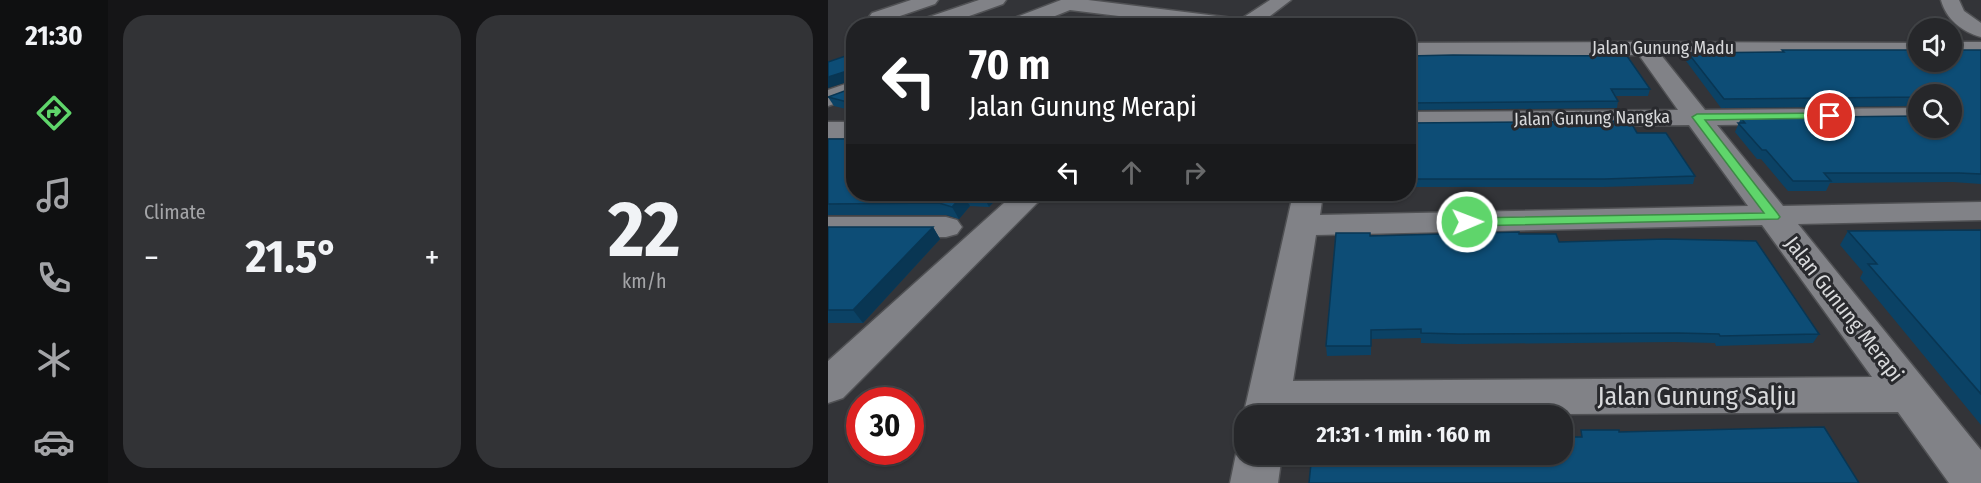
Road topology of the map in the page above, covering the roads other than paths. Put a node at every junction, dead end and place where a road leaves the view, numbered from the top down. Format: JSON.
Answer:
{"nodes":[{"id":1,"x":929,"y":0,"type":"edge"},
{"id":2,"x":997,"y":0,"type":"edge"},
{"id":3,"x":1282,"y":0,"type":"edge"},
{"id":4,"x":1950,"y":0,"type":"edge"},
{"id":5,"x":1073,"y":2,"type":"edge"},
{"id":6,"x":1976,"y":12,"type":"edge"},
{"id":7,"x":882,"y":18,"type":"edge"},
{"id":8,"x":944,"y":18,"type":"edge"},
{"id":9,"x":1032,"y":18,"type":"edge"},
{"id":10,"x":1192,"y":18,"type":"edge"},
{"id":11,"x":1255,"y":18,"type":"edge"},
{"id":12,"x":1981,"y":31,"type":"edge"},
{"id":13,"x":1644,"y":48,"type":"junction"},
{"id":14,"x":1962,"y":48,"type":"edge"},
{"id":15,"x":1981,"y":48,"type":"edge"},
{"id":16,"x":1416,"y":49,"type":"edge"},
{"id":17,"x":1908,"y":49,"type":"edge"},
{"id":18,"x":846,"y":91,"type":"edge"},
{"id":19,"x":828,"y":99,"type":"edge"},
{"id":20,"x":1908,"y":115,"type":"edge"},
{"id":21,"x":1697,"y":117,"type":"junction"},
{"id":22,"x":1416,"y":120,"type":"edge"},
{"id":23,"x":828,"y":130,"type":"edge"},
{"id":24,"x":846,"y":130,"type":"edge"},
{"id":25,"x":1024,"y":201,"type":"edge"},
{"id":26,"x":1305,"y":209,"type":"edge"},
{"id":27,"x":1981,"y":211,"type":"edge"},
{"id":28,"x":1773,"y":217,"type":"junction"},
{"id":29,"x":828,"y":227,"type":"edge"},
{"id":30,"x":946,"y":227,"type":"dead end"},
{"id":31,"x":828,"y":386,"type":"edge"},
{"id":32,"x":1910,"y":394,"type":"junction"},
{"id":33,"x":1267,"y":405,"type":"edge"},
{"id":34,"x":1366,"y":405,"type":"edge"},
{"id":35,"x":1257,"y":465,"type":"edge"},
{"id":36,"x":1254,"y":483,"type":"edge"},
{"id":37,"x":1978,"y":483,"type":"edge"}],
"edges":[{"from":1,"to":7,"type":"street"},
{"from":2,"to":8,"type":"street"},
{"from":3,"to":11,"type":"street"},
{"from":4,"to":6,"type":"street"},
{"from":4,"to":12,"type":"street"},
{"from":5,"to":9,"type":"street"},
{"from":5,"to":10,"type":"street"},
{"from":13,"to":16,"type":"street","name":"Jalan Gunung Madu"},
{"from":13,"to":17,"type":"street","name":"Jalan Gunung Madu"},
{"from":13,"to":21,"type":"street","name":"Jalan Gunung Merapi"},
{"from":14,"to":15,"type":"street"},
{"from":18,"to":19,"type":"street"},
{"from":20,"to":21,"type":"street","name":"Jalan Gunung Nangka"},
{"from":21,"to":22,"type":"street","name":"Jalan Gunung Nangka"},
{"from":21,"to":28,"type":"street","name":"Jalan Gunung Merapi"},
{"from":23,"to":24,"type":"street"},
{"from":25,"to":31,"type":"street"},
{"from":26,"to":28,"type":"street"},
{"from":26,"to":33,"type":"street"},
{"from":27,"to":28,"type":"street"},
{"from":28,"to":32,"type":"street","name":"Jalan Gunung Merapi"},
{"from":29,"to":30,"type":"street"},
{"from":32,"to":34,"type":"street","name":"Jalan Gunung Salju"},
{"from":32,"to":37,"type":"street","name":"Jalan Gunung Merapi"},
{"from":35,"to":36,"type":"street"}]}
